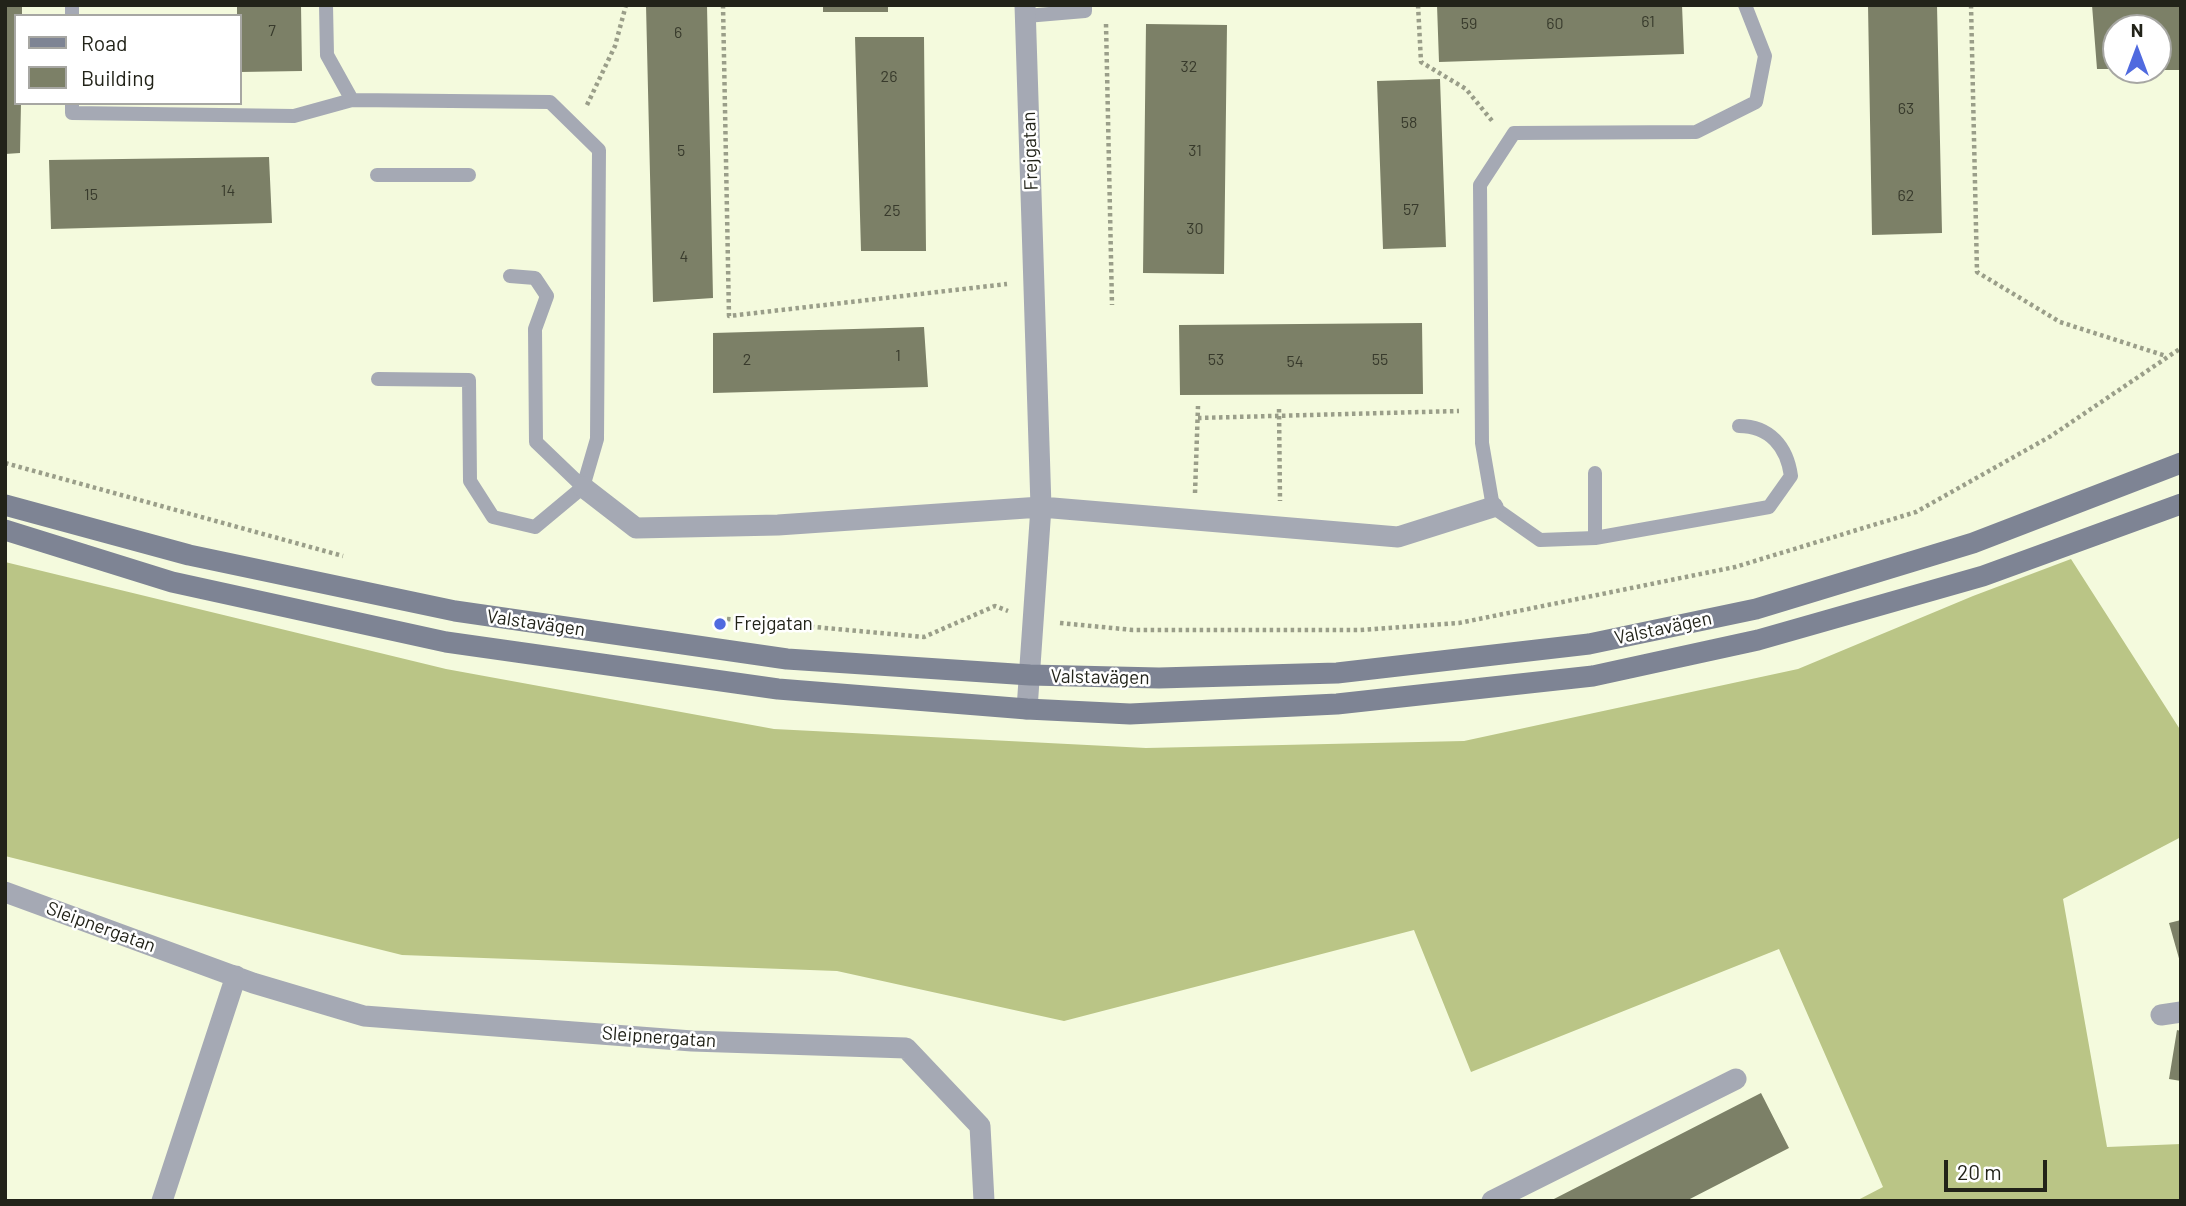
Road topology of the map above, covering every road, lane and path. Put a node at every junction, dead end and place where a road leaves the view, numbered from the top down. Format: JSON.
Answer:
{"nodes":[{"id":1,"x":326,"y":5,"type":"edge"},
{"id":2,"x":626,"y":5,"type":"edge"},
{"id":3,"x":723,"y":5,"type":"edge"},
{"id":4,"x":1084,"y":5,"type":"edge"},
{"id":5,"x":1418,"y":5,"type":"edge"},
{"id":6,"x":1745,"y":5,"type":"edge"},
{"id":7,"x":1971,"y":5,"type":"edge"},
{"id":8,"x":1025,"y":11,"type":"edge"},
{"id":9,"x":1106,"y":19,"type":"dead end"},
{"id":10,"x":352,"y":100,"type":"junction"},
{"id":11,"x":72,"y":105,"type":"edge"},
{"id":12,"x":576,"y":127,"type":"junction"},
{"id":13,"x":1508,"y":142,"type":"junction"},
{"id":14,"x":469,"y":175,"type":"dead end"},
{"id":15,"x":377,"y":176,"type":"dead end"},
{"id":16,"x":510,"y":276,"type":"dead end"},
{"id":17,"x":1034,"y":280,"type":"junction"},
{"id":18,"x":1112,"y":305,"type":"dead end"},
{"id":19,"x":2181,"y":348,"type":"edge"},
{"id":20,"x":2167,"y":356,"type":"junction"},
{"id":21,"x":378,"y":379,"type":"dead end"},
{"id":22,"x":1198,"y":406,"type":"dead end"},
{"id":23,"x":1279,"y":409,"type":"dead end"},
{"id":24,"x":1481,"y":411,"type":"junction"},
{"id":25,"x":1279,"y":416,"type":"junction"},
{"id":26,"x":1198,"y":418,"type":"junction"},
{"id":27,"x":1739,"y":426,"type":"dead end"},
{"id":28,"x":5,"y":463,"type":"edge"},
{"id":29,"x":2181,"y":463,"type":"edge"},
{"id":30,"x":1595,"y":473,"type":"dead end"},
{"id":31,"x":583,"y":487,"type":"junction"},
{"id":32,"x":2181,"y":504,"type":"edge"},
{"id":33,"x":5,"y":506,"type":"edge"},
{"id":34,"x":1041,"y":507,"type":"junction"},
{"id":35,"x":1493,"y":507,"type":"junction"},
{"id":36,"x":1194,"y":519,"type":"junction"},
{"id":37,"x":1280,"y":526,"type":"junction"},
{"id":38,"x":5,"y":530,"type":"edge"},
{"id":39,"x":1595,"y":538,"type":"junction"},
{"id":40,"x":348,"y":557,"type":"dead end"},
{"id":41,"x":724,"y":619,"type":"dead end"},
{"id":42,"x":1035,"y":621,"type":"junction"},
{"id":43,"x":1030,"y":675,"type":"junction"},
{"id":44,"x":1027,"y":709,"type":"junction"},
{"id":45,"x":5,"y":892,"type":"edge"},
{"id":46,"x":236,"y":976,"type":"junction"},
{"id":47,"x":1736,"y":1079,"type":"dead end"},
{"id":48,"x":165,"y":1192,"type":"edge"},
{"id":49,"x":984,"y":1201,"type":"edge"},
{"id":50,"x":1492,"y":1201,"type":"edge"}],
"edges":[{"from":1,"to":10,"type":"lane"},
{"from":2,"to":12,"type":"path"},
{"from":3,"to":17,"type":"path"},
{"from":4,"to":8,"type":"lane"},
{"from":5,"to":13,"type":"path"},
{"from":6,"to":13,"type":"lane"},
{"from":7,"to":20,"type":"path"},
{"from":8,"to":17,"type":"street","name":"Frejgatan"},
{"from":9,"to":18,"type":"path"},
{"from":10,"to":11,"type":"lane"},
{"from":10,"to":12,"type":"lane"},
{"from":12,"to":31,"type":"lane"},
{"from":13,"to":24,"type":"lane"},
{"from":14,"to":15,"type":"lane"},
{"from":16,"to":31,"type":"lane"},
{"from":17,"to":34,"type":"street","name":"Frejgatan"},
{"from":19,"to":20,"type":"path"},
{"from":20,"to":42,"type":"path"},
{"from":21,"to":31,"type":"lane"},
{"from":22,"to":26,"type":"path"},
{"from":23,"to":25,"type":"path"},
{"from":24,"to":25,"type":"path"},
{"from":24,"to":35,"type":"lane"},
{"from":25,"to":26,"type":"path"},
{"from":25,"to":37,"type":"path"},
{"from":26,"to":36,"type":"path"},
{"from":27,"to":39,"type":"lane"},
{"from":28,"to":40,"type":"path"},
{"from":29,"to":43,"type":"street","name":"Valstavägen"},
{"from":30,"to":39,"type":"lane"},
{"from":31,"to":34,"type":"street"},
{"from":32,"to":44,"type":"street","name":"Valstavägen"},
{"from":33,"to":43,"type":"street","name":"Valstavägen"},
{"from":34,"to":36,"type":"street"},
{"from":34,"to":42,"type":"street","name":"Frejgatan"},
{"from":35,"to":37,"type":"street"},
{"from":35,"to":39,"type":"lane"},
{"from":36,"to":37,"type":"street"},
{"from":38,"to":44,"type":"street","name":"Valstavägen"},
{"from":41,"to":42,"type":"path"},
{"from":42,"to":43,"type":"street","name":"Frejgatan"},
{"from":43,"to":44,"type":"street","name":"Frejgatan"},
{"from":45,"to":46,"type":"street","name":"Sleipnergatan"},
{"from":46,"to":48,"type":"street"},
{"from":46,"to":49,"type":"street","name":"Sleipnergatan"},
{"from":47,"to":50,"type":"street"}]}
